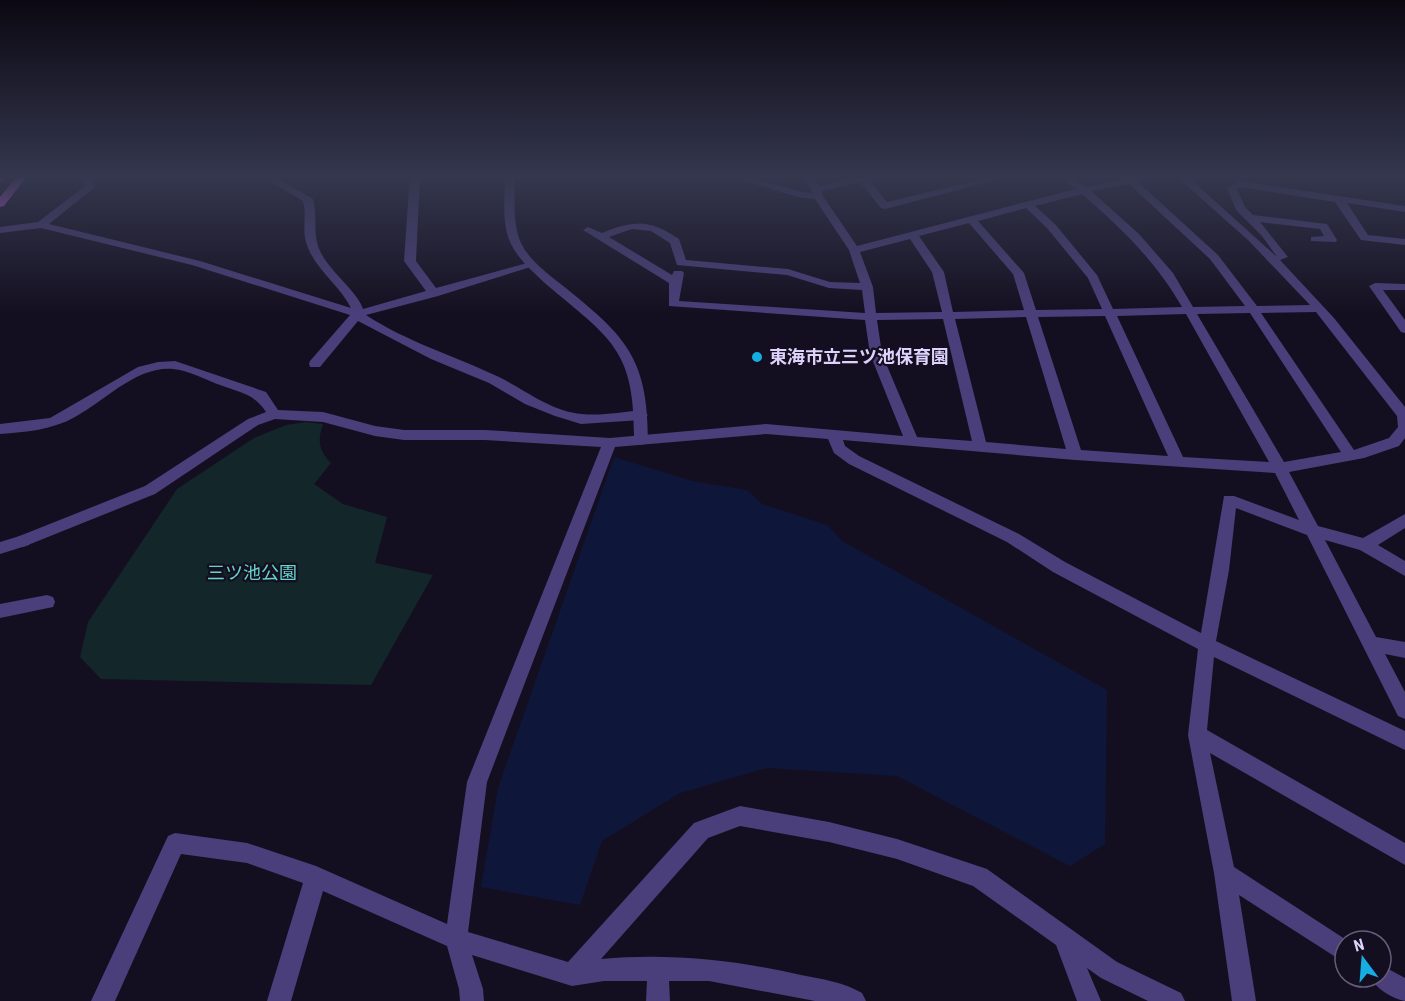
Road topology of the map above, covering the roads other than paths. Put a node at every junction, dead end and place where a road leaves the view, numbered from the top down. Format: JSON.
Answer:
{"nodes":[{"id":1,"x":45,"y":222,"type":"edge"},
{"id":2,"x":310,"y":222,"type":"edge"},
{"id":3,"x":412,"y":222,"type":"edge"},
{"id":4,"x":511,"y":222,"type":"edge"},
{"id":5,"x":836,"y":222,"type":"edge"},
{"id":6,"x":966,"y":222,"type":"edge"},
{"id":7,"x":973,"y":222,"type":"edge"},
{"id":8,"x":1046,"y":222,"type":"edge"},
{"id":9,"x":1119,"y":222,"type":"edge"},
{"id":10,"x":1174,"y":222,"type":"edge"},
{"id":11,"x":1235,"y":222,"type":"edge"},
{"id":12,"x":1254,"y":222,"type":"edge"},
{"id":13,"x":1284,"y":222,"type":"edge"},
{"id":14,"x":1354,"y":222,"type":"edge"},
{"id":15,"x":41,"y":225,"type":"junction"},
{"id":16,"x":0,"y":230,"type":"edge"},
{"id":17,"x":588,"y":230,"type":"dead end"},
{"id":18,"x":914,"y":236,"type":"junction"},
{"id":19,"x":601,"y":237,"type":"junction"},
{"id":20,"x":1315,"y":239,"type":"dead end"},
{"id":21,"x":1405,"y":242,"type":"edge"},
{"id":22,"x":854,"y":250,"type":"junction"},
{"id":23,"x":681,"y":263,"type":"junction"},
{"id":24,"x":1278,"y":263,"type":"junction"},
{"id":25,"x":531,"y":265,"type":"junction"},
{"id":26,"x":675,"y":282,"type":"junction"},
{"id":27,"x":867,"y":287,"type":"junction"},
{"id":28,"x":1405,"y":287,"type":"edge"},
{"id":29,"x":434,"y":294,"type":"junction"},
{"id":30,"x":1319,"y":308,"type":"junction"},
{"id":31,"x":1254,"y":309,"type":"junction"},
{"id":32,"x":1191,"y":310,"type":"junction"},
{"id":33,"x":1109,"y":312,"type":"junction"},
{"id":34,"x":358,"y":314,"type":"junction"},
{"id":35,"x":1029,"y":314,"type":"junction"},
{"id":36,"x":950,"y":315,"type":"junction"},
{"id":37,"x":870,"y":317,"type":"junction"},
{"id":38,"x":1404,"y":327,"type":"edge"},
{"id":39,"x":315,"y":364,"type":"dead end"},
{"id":40,"x":274,"y":414,"type":"junction"},
{"id":41,"x":641,"y":415,"type":"junction"},
{"id":42,"x":0,"y":429,"type":"edge"},
{"id":43,"x":834,"y":435,"type":"junction"},
{"id":44,"x":641,"y":440,"type":"junction"},
{"id":45,"x":912,"y":441,"type":"junction"},
{"id":46,"x":610,"y":443,"type":"junction"},
{"id":47,"x":1399,"y":445,"type":"edge"},
{"id":48,"x":981,"y":447,"type":"junction"},
{"id":49,"x":1076,"y":454,"type":"junction"},
{"id":50,"x":1350,"y":455,"type":"junction"},
{"id":51,"x":1178,"y":461,"type":"junction"},
{"id":52,"x":1280,"y":468,"type":"junction"},
{"id":53,"x":1405,"y":520,"type":"edge"},
{"id":54,"x":1312,"y":531,"type":"junction"},
{"id":55,"x":1365,"y":545,"type":"junction"},
{"id":56,"x":0,"y":548,"type":"edge"},
{"id":57,"x":1405,"y":569,"type":"edge"},
{"id":58,"x":47,"y":602,"type":"dead end"},
{"id":59,"x":0,"y":611,"type":"edge"},
{"id":60,"x":1370,"y":643,"type":"junction"},
{"id":61,"x":1207,"y":645,"type":"junction"},
{"id":62,"x":1405,"y":650,"type":"edge"},
{"id":63,"x":1405,"y":710,"type":"edge"},
{"id":64,"x":1197,"y":735,"type":"junction"},
{"id":65,"x":1405,"y":741,"type":"edge"},
{"id":66,"x":1405,"y":855,"type":"edge"},
{"id":67,"x":1225,"y":873,"type":"junction"},
{"id":68,"x":316,"y":877,"type":"junction"},
{"id":69,"x":1064,"y":938,"type":"junction"},
{"id":70,"x":456,"y":939,"type":"junction"},
{"id":71,"x":1333,"y":944,"type":"edge"},
{"id":72,"x":658,"y":969,"type":"junction"},
{"id":73,"x":572,"y":975,"type":"junction"},
{"id":74,"x":848,"y":999,"type":"edge"},
{"id":75,"x":103,"y":1001,"type":"edge"},
{"id":76,"x":279,"y":1001,"type":"edge"},
{"id":77,"x":472,"y":1001,"type":"edge"},
{"id":78,"x":658,"y":1001,"type":"edge"},
{"id":79,"x":1089,"y":1001,"type":"edge"},
{"id":80,"x":1173,"y":1001,"type":"edge"},
{"id":81,"x":1244,"y":1001,"type":"edge"}],
"edges":[{"from":1,"to":15,"type":"street"},
{"from":2,"to":34,"type":"street"},
{"from":3,"to":29,"type":"street"},
{"from":4,"to":25,"type":"street"},
{"from":5,"to":22,"type":"street"},
{"from":6,"to":18,"type":"street"},
{"from":7,"to":35,"type":"street"},
{"from":8,"to":33,"type":"street"},
{"from":9,"to":32,"type":"street"},
{"from":10,"to":31,"type":"street"},
{"from":11,"to":24,"type":"street"},
{"from":12,"to":24,"type":"street"},
{"from":13,"to":20,"type":"street"},
{"from":14,"to":21,"type":"street"},
{"from":15,"to":16,"type":"street"},
{"from":15,"to":34,"type":"street"},
{"from":17,"to":19,"type":"street"},
{"from":18,"to":22,"type":"street"},
{"from":18,"to":36,"type":"street"},
{"from":19,"to":23,"type":"street"},
{"from":19,"to":26,"type":"street"},
{"from":22,"to":27,"type":"street"},
{"from":23,"to":26,"type":"street"},
{"from":23,"to":27,"type":"street"},
{"from":24,"to":30,"type":"street"},
{"from":25,"to":29,"type":"street"},
{"from":25,"to":41,"type":"street"},
{"from":26,"to":37,"type":"street"},
{"from":27,"to":37,"type":"street"},
{"from":28,"to":38,"type":"street"},
{"from":29,"to":34,"type":"street"},
{"from":30,"to":31,"type":"street"},
{"from":30,"to":47,"type":"street"},
{"from":31,"to":32,"type":"street"},
{"from":31,"to":50,"type":"street"},
{"from":32,"to":33,"type":"street"},
{"from":32,"to":52,"type":"street"},
{"from":33,"to":35,"type":"street"},
{"from":33,"to":51,"type":"street"},
{"from":34,"to":39,"type":"street"},
{"from":34,"to":41,"type":"street"},
{"from":35,"to":36,"type":"street"},
{"from":35,"to":49,"type":"street"},
{"from":36,"to":37,"type":"street"},
{"from":36,"to":48,"type":"street"},
{"from":37,"to":45,"type":"street"},
{"from":40,"to":42,"type":"street"},
{"from":40,"to":46,"type":"street"},
{"from":40,"to":56,"type":"street"},
{"from":41,"to":44,"type":"street"},
{"from":43,"to":44,"type":"street"},
{"from":43,"to":45,"type":"street"},
{"from":43,"to":61,"type":"street"},
{"from":44,"to":46,"type":"street"},
{"from":45,"to":48,"type":"street"},
{"from":46,"to":70,"type":"street"},
{"from":47,"to":50,"type":"street"},
{"from":48,"to":49,"type":"street"},
{"from":49,"to":51,"type":"street"},
{"from":50,"to":52,"type":"street"},
{"from":51,"to":52,"type":"street"},
{"from":52,"to":54,"type":"street"},
{"from":53,"to":55,"type":"street"},
{"from":54,"to":55,"type":"street"},
{"from":54,"to":60,"type":"street"},
{"from":54,"to":61,"type":"street"},
{"from":55,"to":57,"type":"street"},
{"from":58,"to":59,"type":"street"},
{"from":60,"to":62,"type":"street"},
{"from":60,"to":63,"type":"street"},
{"from":61,"to":64,"type":"street"},
{"from":61,"to":65,"type":"street"},
{"from":64,"to":66,"type":"street"},
{"from":64,"to":67,"type":"street"},
{"from":67,"to":71,"type":"street"},
{"from":67,"to":81,"type":"street"},
{"from":68,"to":70,"type":"street"},
{"from":68,"to":75,"type":"street"},
{"from":68,"to":76,"type":"street"},
{"from":69,"to":73,"type":"street"},
{"from":69,"to":79,"type":"street"},
{"from":69,"to":80,"type":"street"},
{"from":70,"to":73,"type":"street"},
{"from":70,"to":77,"type":"street"},
{"from":72,"to":73,"type":"street"},
{"from":72,"to":74,"type":"street"},
{"from":72,"to":78,"type":"street"}]}
